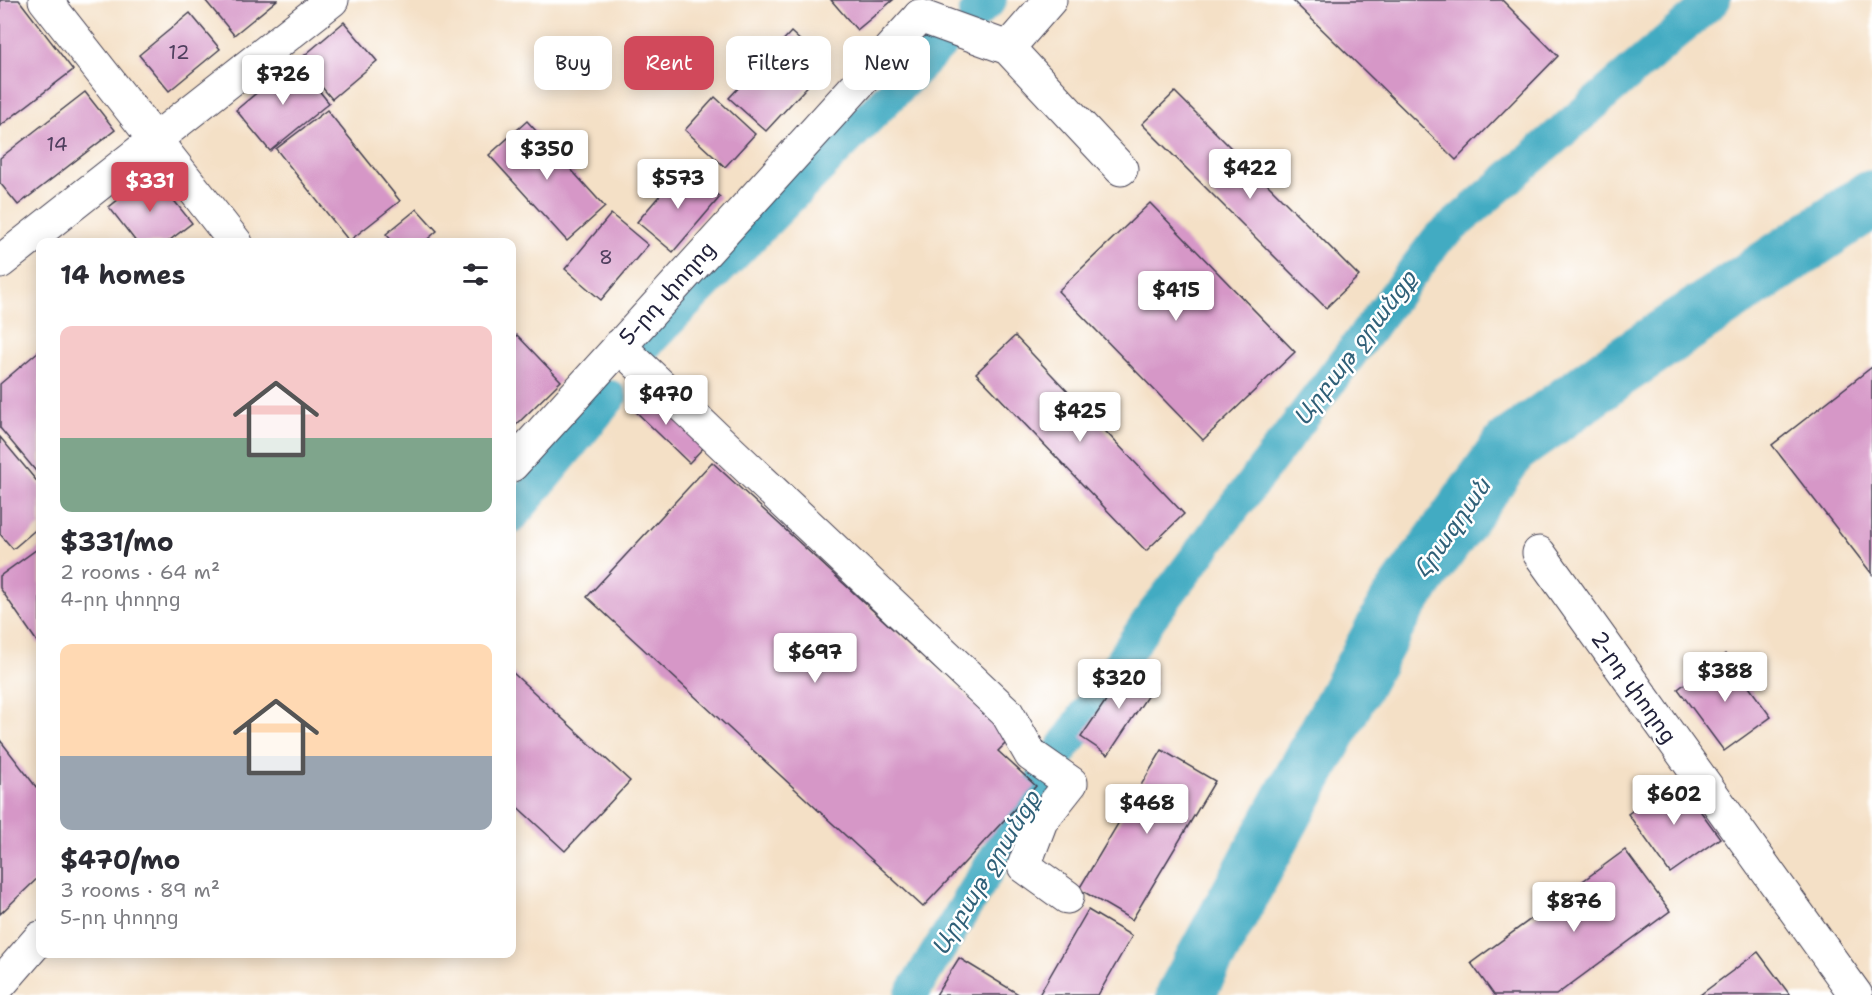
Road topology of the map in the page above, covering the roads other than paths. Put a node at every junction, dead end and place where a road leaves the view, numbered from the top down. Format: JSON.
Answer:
{"nodes":[{"id":1,"x":45,"y":0,"type":"edge"},
{"id":2,"x":332,"y":0,"type":"edge"},
{"id":3,"x":1050,"y":0,"type":"edge"},
{"id":4,"x":921,"y":8,"type":"edge"},
{"id":5,"x":1008,"y":48,"type":"junction"},
{"id":6,"x":154,"y":140,"type":"junction"},
{"id":7,"x":1121,"y":169,"type":"dead end"},
{"id":8,"x":232,"y":238,"type":"edge"},
{"id":9,"x":0,"y":262,"type":"edge"},
{"id":10,"x":619,"y":346,"type":"junction"},
{"id":11,"x":516,"y":461,"type":"edge"},
{"id":12,"x":1539,"y":553,"type":"dead end"},
{"id":13,"x":1068,"y":897,"type":"dead end"},
{"id":14,"x":36,"y":943,"type":"edge"},
{"id":15,"x":1,"y":982,"type":"edge"},
{"id":16,"x":1856,"y":995,"type":"edge"}],
"edges":[{"from":1,"to":6,"type":"street"},
{"from":2,"to":6,"type":"street"},
{"from":3,"to":5,"type":"street"},
{"from":4,"to":5,"type":"street"},
{"from":4,"to":10,"type":"street","name":"5-րդ փողոց"},
{"from":5,"to":7,"type":"street"},
{"from":6,"to":8,"type":"street"},
{"from":6,"to":9,"type":"street"},
{"from":10,"to":11,"type":"street","name":"5-րդ փողոց"},
{"from":10,"to":13,"type":"street"},
{"from":12,"to":16,"type":"street","name":"2-րդ փողոց"},
{"from":14,"to":15,"type":"street"}]}
